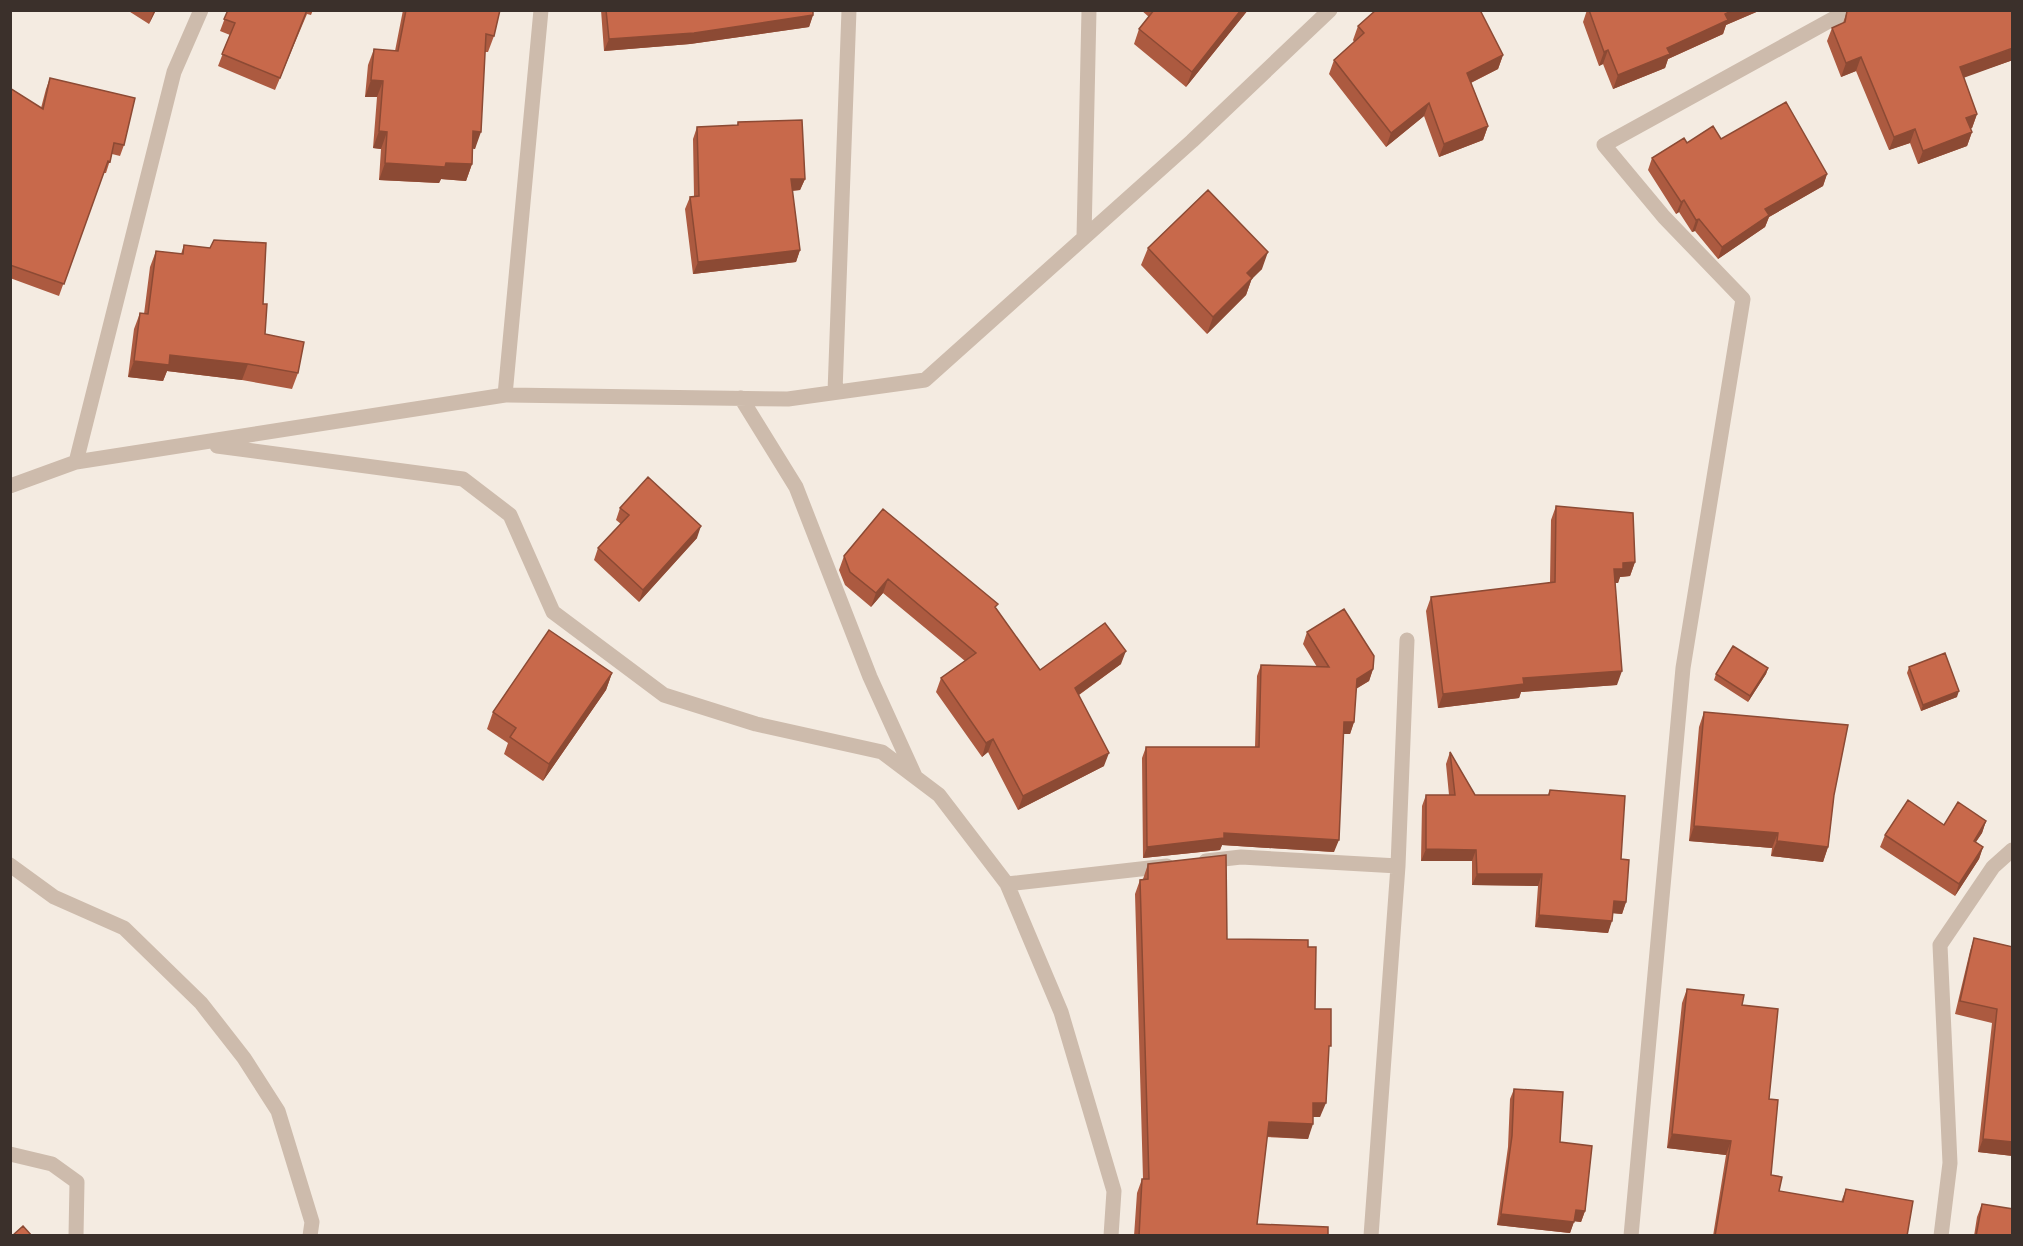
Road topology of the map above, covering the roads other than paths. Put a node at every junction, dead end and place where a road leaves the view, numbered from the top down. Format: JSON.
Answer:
{"nodes":[{"id":1,"x":201,"y":10,"type":"edge"},
{"id":2,"x":541,"y":10,"type":"edge"},
{"id":3,"x":849,"y":10,"type":"edge"},
{"id":4,"x":1089,"y":10,"type":"edge"},
{"id":5,"x":1330,"y":10,"type":"edge"},
{"id":6,"x":1849,"y":10,"type":"edge"},
{"id":7,"x":1084,"y":237,"type":"junction"},
{"id":8,"x":835,"y":392,"type":"junction"},
{"id":9,"x":506,"y":395,"type":"junction"},
{"id":10,"x":741,"y":398,"type":"junction"},
{"id":11,"x":200,"y":443,"type":"junction"},
{"id":12,"x":76,"y":462,"type":"junction"},
{"id":13,"x":10,"y":486,"type":"edge"},
{"id":14,"x":1407,"y":640,"type":"dead end"},
{"id":15,"x":916,"y":778,"type":"junction"},
{"id":16,"x":2013,"y":850,"type":"edge"},
{"id":17,"x":10,"y":865,"type":"edge"},
{"id":18,"x":1398,"y":866,"type":"junction"},
{"id":19,"x":1007,"y":884,"type":"junction"},
{"id":20,"x":10,"y":1154,"type":"edge"},
{"id":21,"x":76,"y":1236,"type":"edge"},
{"id":22,"x":310,"y":1236,"type":"edge"},
{"id":23,"x":1111,"y":1236,"type":"edge"},
{"id":24,"x":1371,"y":1236,"type":"edge"},
{"id":25,"x":1631,"y":1236,"type":"edge"},
{"id":26,"x":1941,"y":1236,"type":"edge"}],
"edges":[{"from":1,"to":12,"type":"street"},
{"from":2,"to":9,"type":"street"},
{"from":3,"to":8,"type":"street"},
{"from":4,"to":7,"type":"street"},
{"from":5,"to":7,"type":"street"},
{"from":6,"to":25,"type":"street"},
{"from":7,"to":8,"type":"street"},
{"from":8,"to":10,"type":"street"},
{"from":9,"to":10,"type":"street"},
{"from":9,"to":11,"type":"street"},
{"from":10,"to":15,"type":"street"},
{"from":11,"to":12,"type":"street"},
{"from":11,"to":15,"type":"street"},
{"from":12,"to":13,"type":"street"},
{"from":14,"to":18,"type":"street"},
{"from":15,"to":19,"type":"street"},
{"from":16,"to":26,"type":"street"},
{"from":17,"to":22,"type":"street"},
{"from":18,"to":19,"type":"street"},
{"from":18,"to":24,"type":"street"},
{"from":19,"to":23,"type":"street"},
{"from":20,"to":21,"type":"street"}]}
